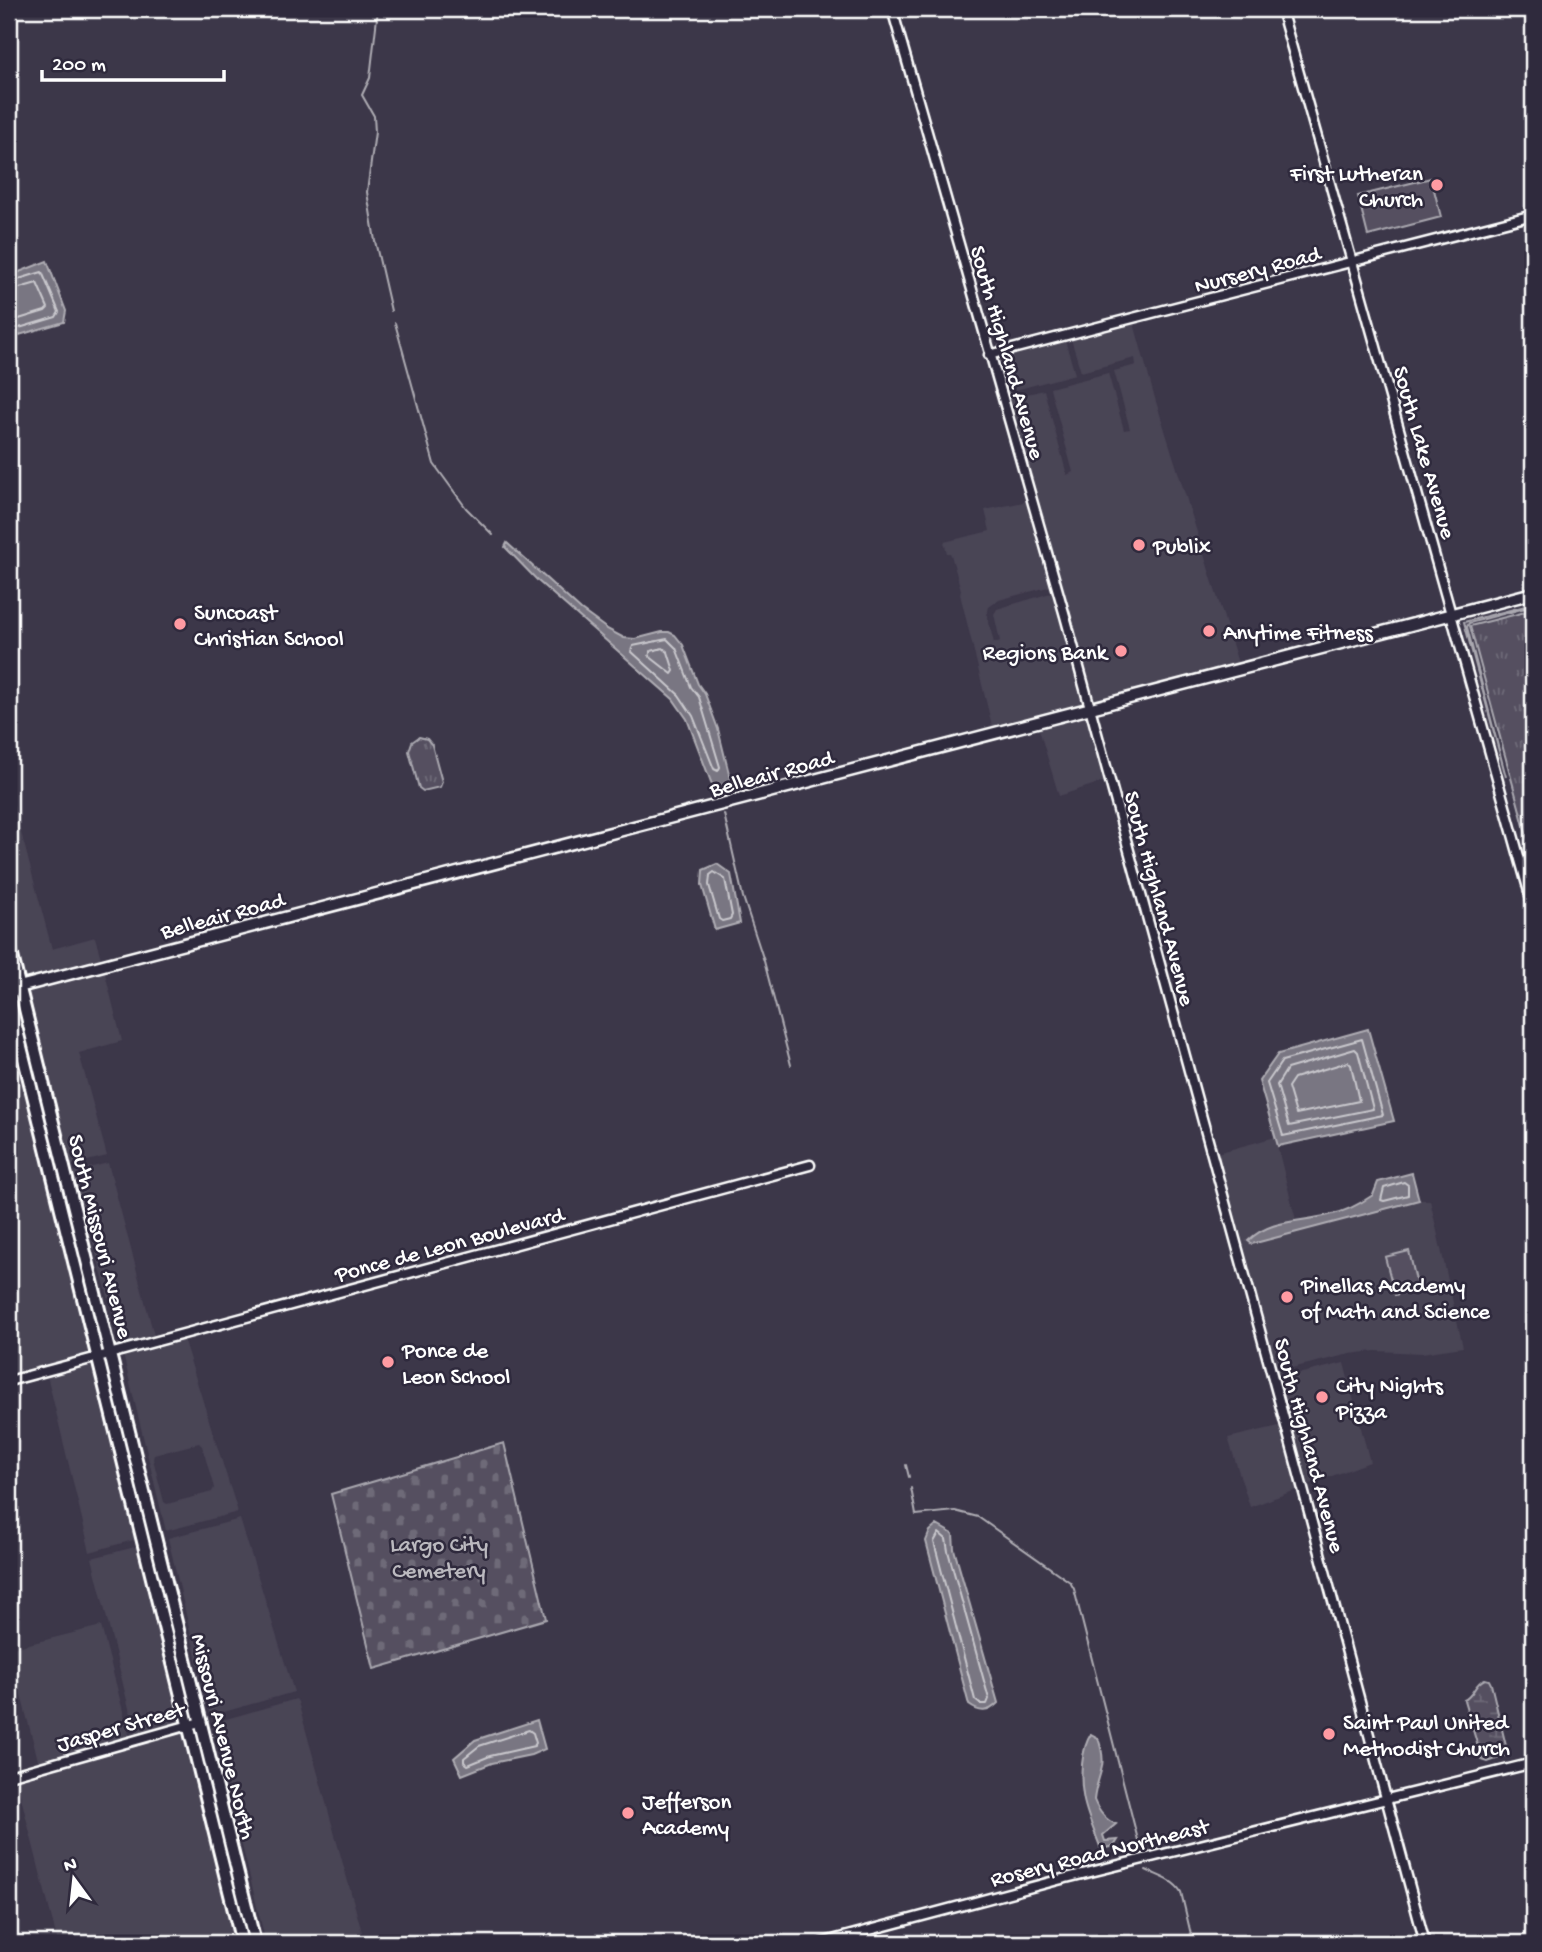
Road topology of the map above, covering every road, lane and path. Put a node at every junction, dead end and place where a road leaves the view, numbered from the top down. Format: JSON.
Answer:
{"nodes":[{"id":1,"x":892,"y":9,"type":"edge"},
{"id":2,"x":1281,"y":9,"type":"edge"},
{"id":3,"x":1533,"y":215,"type":"edge"},
{"id":4,"x":1353,"y":262,"type":"junction"},
{"id":5,"x":989,"y":355,"type":"junction"},
{"id":6,"x":1533,"y":593,"type":"edge"},
{"id":7,"x":1451,"y":614,"type":"junction"},
{"id":8,"x":1089,"y":709,"type":"junction"},
{"id":9,"x":1533,"y":906,"type":"edge"},
{"id":10,"x":9,"y":944,"type":"edge"},
{"id":11,"x":12,"y":989,"type":"edge"},
{"id":12,"x":9,"y":999,"type":"edge"},
{"id":13,"x":810,"y":1165,"type":"dead end"},
{"id":14,"x":110,"y":1354,"type":"junction"},
{"id":15,"x":97,"y":1357,"type":"junction"},
{"id":16,"x":9,"y":1381,"type":"edge"},
{"id":17,"x":154,"y":1538,"type":"joint"},
{"id":18,"x":141,"y":1542,"type":"joint"},
{"id":19,"x":200,"y":1722,"type":"junction"},
{"id":20,"x":188,"y":1725,"type":"junction"},
{"id":21,"x":1533,"y":1763,"type":"edge"},
{"id":22,"x":9,"y":1776,"type":"edge"},
{"id":23,"x":1387,"y":1800,"type":"junction"},
{"id":24,"x":218,"y":1847,"type":"junction"},
{"id":25,"x":232,"y":1907,"type":"junction"},
{"id":26,"x":247,"y":1910,"type":"junction"},
{"id":27,"x":242,"y":1943,"type":"edge"},
{"id":28,"x":249,"y":1943,"type":"edge"},
{"id":29,"x":255,"y":1943,"type":"edge"},
{"id":30,"x":821,"y":1943,"type":"edge"},
{"id":31,"x":1425,"y":1943,"type":"edge"}],
"edges":[{"from":1,"to":5,"type":"street","name":"South Highland Avenue"},
{"from":2,"to":4,"type":"street","name":"South Lake Avenue"},
{"from":3,"to":4,"type":"street","name":"Nursery Road"},
{"from":4,"to":5,"type":"street","name":"Nursery Road"},
{"from":4,"to":7,"type":"street","name":"South Lake Avenue"},
{"from":5,"to":8,"type":"street","name":"South Highland Avenue"},
{"from":6,"to":7,"type":"main road","name":"Belleair Road"},
{"from":7,"to":8,"type":"main road","name":"Belleair Road"},
{"from":7,"to":9,"type":"street","name":"South Lake Avenue"},
{"from":8,"to":11,"type":"main road","name":"Belleair Road"},
{"from":8,"to":23,"type":"street","name":"South Highland Avenue"},
{"from":10,"to":11,"type":"main road","name":"South Missouri Avenue"},
{"from":11,"to":14,"type":"main road","name":"South Missouri Avenue"},
{"from":12,"to":15,"type":"main road","name":"South Missouri Avenue"},
{"from":13,"to":14,"type":"street","name":"Ponce de Leon Boulevard"},
{"from":14,"to":15,"type":"street","name":"Ponce de Leon Boulevard"},
{"from":14,"to":17,"type":"main road","name":"South Missouri Avenue"},
{"from":15,"to":16,"type":"street","name":"Ponce de Leon Boulevard"},
{"from":15,"to":18,"type":"main road","name":"South Missouri Avenue"},
{"from":17,"to":19,"type":"main road","name":"Missouri Avenue North"},
{"from":18,"to":20,"type":"main road","name":"Missouri Avenue North"},
{"from":19,"to":20,"type":"street","name":"Jasper Street"},
{"from":19,"to":26,"type":"main road","name":"Missouri Avenue North"},
{"from":20,"to":22,"type":"street","name":"Jasper Street"},
{"from":20,"to":24,"type":"main road","name":"Missouri Avenue North"},
{"from":21,"to":23,"type":"street","name":"Rosery Road Northeast"},
{"from":23,"to":30,"type":"street","name":"Rosery Road Northeast"},
{"from":23,"to":31,"type":"street","name":"South Highland Avenue"},
{"from":24,"to":25,"type":"main road","name":"Missouri Avenue North"},
{"from":24,"to":26,"type":"main road"},
{"from":25,"to":27,"type":"main road","name":"Missouri Avenue North"},
{"from":25,"to":28,"type":"main road"},
{"from":26,"to":29,"type":"main road","name":"Missouri Avenue North"}]}
